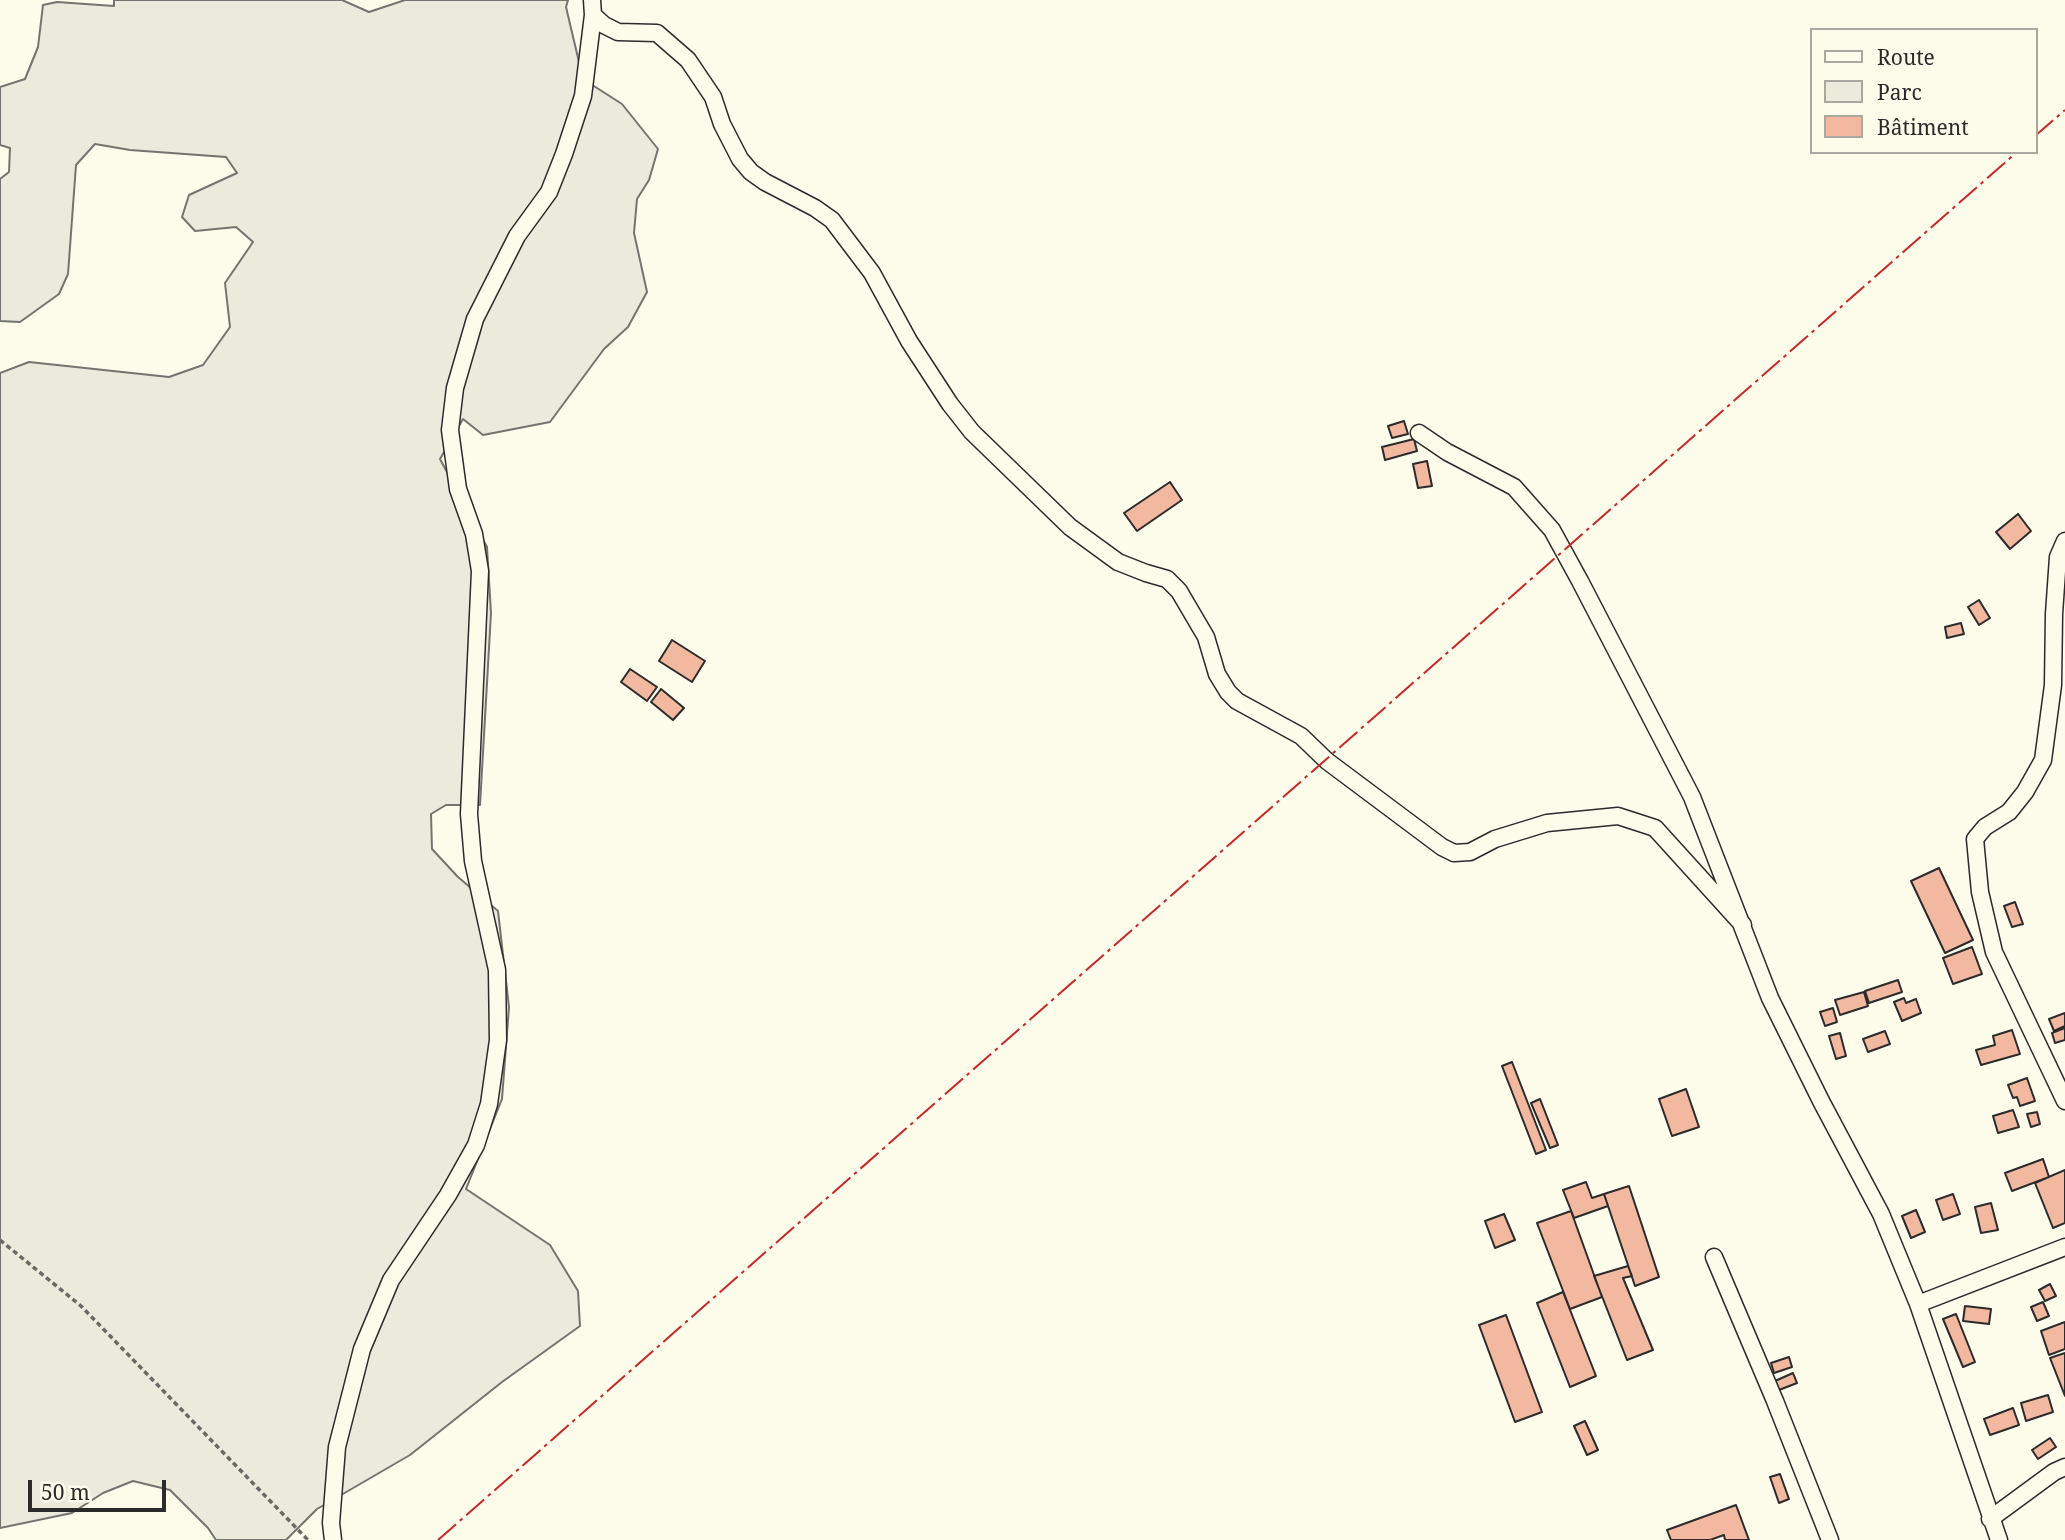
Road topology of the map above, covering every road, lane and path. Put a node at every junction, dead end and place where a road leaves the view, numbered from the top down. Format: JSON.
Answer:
{"nodes":[{"id":1,"x":592,"y":8,"type":"edge"},
{"id":2,"x":1419,"y":433,"type":"dead end"},
{"id":3,"x":2065,"y":541,"type":"edge"},
{"id":4,"x":1743,"y":925,"type":"junction"},
{"id":5,"x":2065,"y":1101,"type":"edge"},
{"id":6,"x":0,"y":1240,"type":"edge"},
{"id":7,"x":2065,"y":1247,"type":"edge"},
{"id":8,"x":1714,"y":1256,"type":"dead end"},
{"id":9,"x":1918,"y":1304,"type":"junction"},
{"id":10,"x":2065,"y":1466,"type":"edge"},
{"id":11,"x":1990,"y":1518,"type":"junction"},
{"id":12,"x":308,"y":1540,"type":"edge"},
{"id":13,"x":333,"y":1540,"type":"edge"},
{"id":14,"x":1830,"y":1540,"type":"edge"},
{"id":15,"x":1999,"y":1540,"type":"edge"}],
"edges":[{"from":1,"to":4,"type":"street"},
{"from":1,"to":13,"type":"street"},
{"from":2,"to":4,"type":"street"},
{"from":3,"to":5,"type":"street"},
{"from":4,"to":9,"type":"street"},
{"from":6,"to":12,"type":"path"},
{"from":7,"to":9,"type":"street"},
{"from":8,"to":14,"type":"street"},
{"from":9,"to":11,"type":"street"},
{"from":10,"to":11,"type":"street"},
{"from":11,"to":15,"type":"street"}]}
